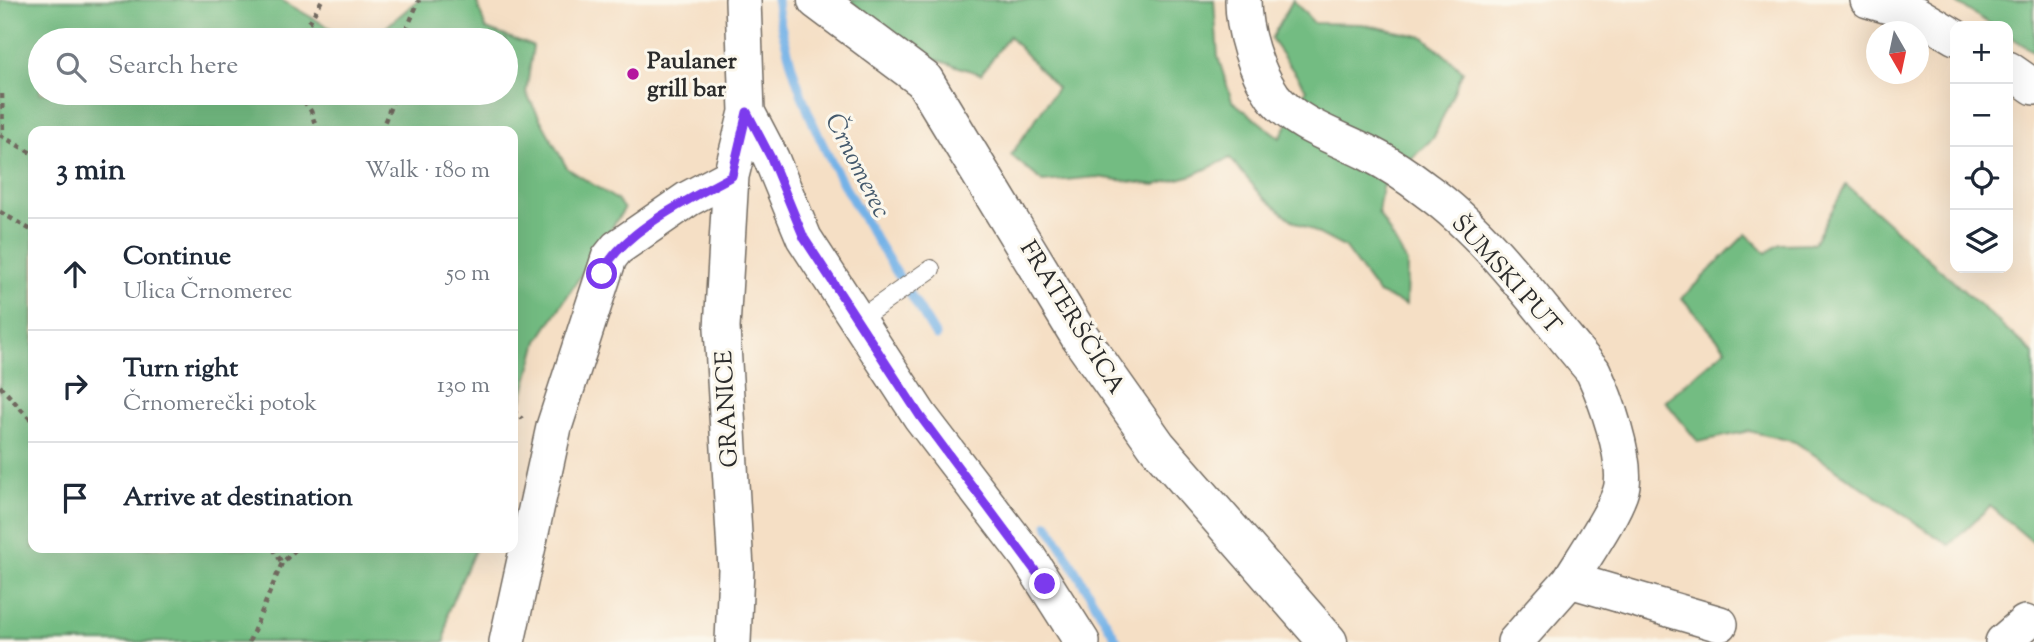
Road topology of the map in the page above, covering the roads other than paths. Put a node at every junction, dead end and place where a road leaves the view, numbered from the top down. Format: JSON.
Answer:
{"nodes":[{"id":1,"x":743,"y":0,"type":"edge"},
{"id":2,"x":817,"y":0,"type":"edge"},
{"id":3,"x":1243,"y":0,"type":"edge"},
{"id":4,"x":1868,"y":0,"type":"edge"},
{"id":5,"x":1950,"y":34,"type":"edge"},
{"id":6,"x":2013,"y":72,"type":"edge"},
{"id":7,"x":2034,"y":87,"type":"edge"},
{"id":8,"x":747,"y":112,"type":"junction"},
{"id":9,"x":732,"y":176,"type":"junction"},
{"id":10,"x":925,"y":273,"type":"dead end"},
{"id":11,"x":858,"y":320,"type":"junction"},
{"id":12,"x":1570,"y":580,"type":"junction"},
{"id":13,"x":1720,"y":624,"type":"dead end"},
{"id":14,"x":507,"y":642,"type":"edge"},
{"id":15,"x":733,"y":642,"type":"edge"},
{"id":16,"x":1082,"y":642,"type":"edge"},
{"id":17,"x":1328,"y":642,"type":"edge"},
{"id":18,"x":1515,"y":642,"type":"edge"}],
"edges":[{"from":1,"to":8,"type":"street"},
{"from":2,"to":17,"type":"street","name":"FRATERŠČICA"},
{"from":3,"to":12,"type":"street","name":"ŠUMSKI PUT"},
{"from":4,"to":5,"type":"street"},
{"from":6,"to":7,"type":"street"},
{"from":8,"to":9,"type":"street","name":"GRANICE"},
{"from":8,"to":11,"type":"street"},
{"from":9,"to":14,"type":"street"},
{"from":9,"to":15,"type":"street","name":"GRANICE"},
{"from":10,"to":11,"type":"lane"},
{"from":11,"to":16,"type":"street"},
{"from":12,"to":13,"type":"street"},
{"from":12,"to":18,"type":"street","name":"ŠUMSKI PUT"}]}
